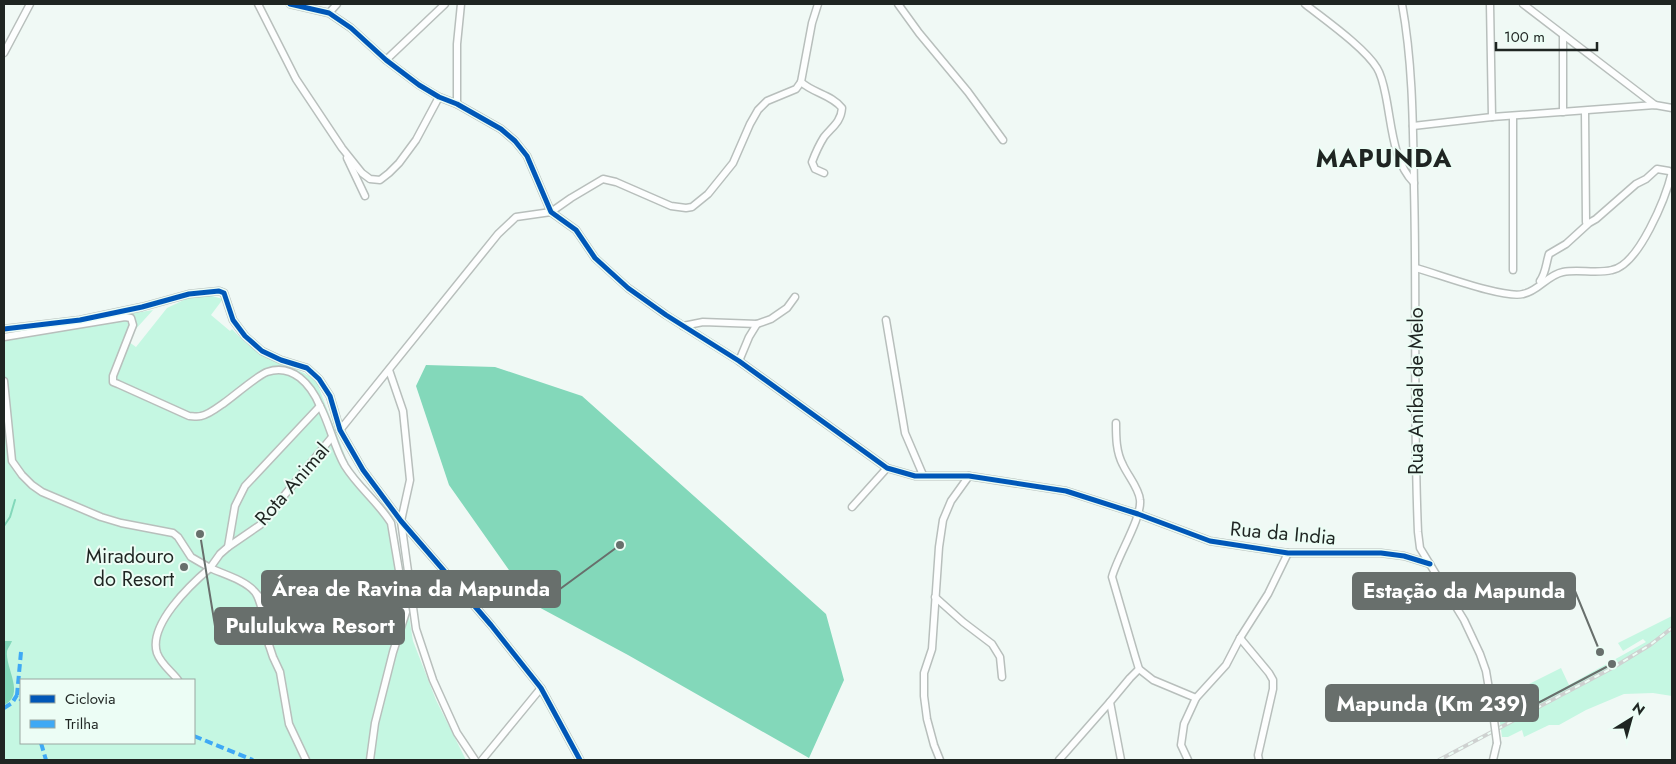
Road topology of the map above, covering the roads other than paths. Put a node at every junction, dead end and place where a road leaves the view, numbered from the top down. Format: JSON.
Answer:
{"nodes":[{"id":1,"x":30,"y":4,"type":"edge"},
{"id":2,"x":258,"y":4,"type":"edge"},
{"id":3,"x":290,"y":4,"type":"edge"},
{"id":4,"x":336,"y":4,"type":"edge"},
{"id":5,"x":445,"y":4,"type":"edge"},
{"id":6,"x":461,"y":4,"type":"edge"},
{"id":7,"x":818,"y":4,"type":"edge"},
{"id":8,"x":898,"y":4,"type":"edge"},
{"id":9,"x":904,"y":4,"type":"edge"},
{"id":10,"x":1305,"y":4,"type":"edge"},
{"id":11,"x":1402,"y":4,"type":"edge"},
{"id":12,"x":1490,"y":4,"type":"edge"},
{"id":13,"x":1528,"y":5,"type":"edge"},
{"id":14,"x":904,"y":11,"type":"junction"},
{"id":15,"x":329,"y":13,"type":"junction"},
{"id":16,"x":1563,"y":36,"type":"junction"},
{"id":17,"x":4,"y":53,"type":"edge"},
{"id":18,"x":386,"y":60,"type":"junction"},
{"id":19,"x":802,"y":82,"type":"junction"},
{"id":20,"x":439,"y":97,"type":"junction"},
{"id":21,"x":457,"y":104,"type":"junction"},
{"id":22,"x":1656,"y":105,"type":"junction"},
{"id":23,"x":1672,"y":108,"type":"edge"},
{"id":24,"x":1585,"y":111,"type":"junction"},
{"id":25,"x":1563,"y":112,"type":"junction"},
{"id":26,"x":1513,"y":116,"type":"junction"},
{"id":27,"x":1492,"y":117,"type":"junction"},
{"id":28,"x":1413,"y":126,"type":"junction"},
{"id":29,"x":1003,"y":140,"type":"dead end"},
{"id":30,"x":342,"y":148,"type":"junction"},
{"id":31,"x":1671,"y":172,"type":"edge"},
{"id":32,"x":824,"y":173,"type":"dead end"},
{"id":33,"x":1414,"y":183,"type":"junction"},
{"id":34,"x":365,"y":196,"type":"dead end"},
{"id":35,"x":551,"y":212,"type":"junction"},
{"id":36,"x":1586,"y":222,"type":"dead end"},
{"id":37,"x":1416,"y":268,"type":"junction"},
{"id":38,"x":1513,"y":270,"type":"dead end"},
{"id":39,"x":1534,"y":290,"type":"junction"},
{"id":40,"x":795,"y":297,"type":"dead end"},
{"id":41,"x":886,"y":320,"type":"dead end"},
{"id":42,"x":757,"y":324,"type":"junction"},
{"id":43,"x":683,"y":326,"type":"junction"},
{"id":44,"x":4,"y":329,"type":"edge"},
{"id":45,"x":4,"y":337,"type":"edge"},
{"id":46,"x":739,"y":361,"type":"junction"},
{"id":47,"x":390,"y":370,"type":"junction"},
{"id":48,"x":4,"y":381,"type":"edge"},
{"id":49,"x":320,"y":406,"type":"junction"},
{"id":50,"x":1116,"y":423,"type":"dead end"},
{"id":51,"x":340,"y":430,"type":"junction"},
{"id":52,"x":332,"y":437,"type":"junction"},
{"id":53,"x":887,"y":468,"type":"junction"},
{"id":54,"x":923,"y":475,"type":"junction"},
{"id":55,"x":969,"y":476,"type":"junction"},
{"id":56,"x":852,"y":506,"type":"dead end"},
{"id":57,"x":1138,"y":514,"type":"junction"},
{"id":58,"x":401,"y":521,"type":"junction"},
{"id":59,"x":228,"y":547,"type":"junction"},
{"id":60,"x":1288,"y":553,"type":"junction"},
{"id":61,"x":1430,"y":564,"type":"junction"},
{"id":62,"x":210,"y":568,"type":"junction"},
{"id":63,"x":255,"y":592,"type":"junction"},
{"id":64,"x":935,"y":597,"type":"junction"},
{"id":65,"x":1240,"y":638,"type":"junction"},
{"id":66,"x":269,"y":645,"type":"junction"},
{"id":67,"x":1140,"y":669,"type":"junction"},
{"id":68,"x":1002,"y":677,"type":"dead end"},
{"id":69,"x":177,"y":679,"type":"edge"},
{"id":70,"x":541,"y":688,"type":"junction"},
{"id":71,"x":1196,"y":698,"type":"junction"},
{"id":72,"x":1110,"y":702,"type":"junction"},
{"id":73,"x":306,"y":760,"type":"edge"},
{"id":74,"x":370,"y":760,"type":"edge"},
{"id":75,"x":475,"y":760,"type":"edge"},
{"id":76,"x":482,"y":760,"type":"edge"},
{"id":77,"x":580,"y":760,"type":"edge"},
{"id":78,"x":940,"y":760,"type":"edge"},
{"id":79,"x":1060,"y":760,"type":"edge"},
{"id":80,"x":1121,"y":760,"type":"edge"},
{"id":81,"x":1188,"y":760,"type":"edge"},
{"id":82,"x":1259,"y":760,"type":"edge"},
{"id":83,"x":1493,"y":760,"type":"edge"}],
"edges":[{"from":1,"to":17,"type":"street"},
{"from":2,"to":30,"type":"street"},
{"from":3,"to":15,"type":"street"},
{"from":4,"to":15,"type":"street"},
{"from":5,"to":18,"type":"street"},
{"from":6,"to":21,"type":"street"},
{"from":7,"to":19,"type":"street"},
{"from":8,"to":14,"type":"street"},
{"from":9,"to":14,"type":"street"},
{"from":10,"to":33,"type":"street"},
{"from":11,"to":28,"type":"street","name":"Rua Aníbal de Melo"},
{"from":12,"to":27,"type":"street"},
{"from":13,"to":16,"type":"street"},
{"from":14,"to":29,"type":"street"},
{"from":15,"to":18,"type":"street"},
{"from":16,"to":22,"type":"street"},
{"from":16,"to":25,"type":"street"},
{"from":18,"to":20,"type":"street"},
{"from":19,"to":32,"type":"street"},
{"from":19,"to":35,"type":"street"},
{"from":20,"to":21,"type":"street"},
{"from":20,"to":30,"type":"street"},
{"from":21,"to":35,"type":"street"},
{"from":22,"to":23,"type":"street"},
{"from":22,"to":24,"type":"street"},
{"from":24,"to":25,"type":"street"},
{"from":24,"to":36,"type":"street"},
{"from":25,"to":26,"type":"street"},
{"from":26,"to":27,"type":"street"},
{"from":26,"to":38,"type":"street"},
{"from":27,"to":28,"type":"street"},
{"from":28,"to":33,"type":"street","name":"Rua Aníbal de Melo"},
{"from":30,"to":34,"type":"street"},
{"from":31,"to":39,"type":"street"},
{"from":31,"to":39,"type":"street"},
{"from":33,"to":37,"type":"street","name":"Rua Aníbal de Melo"},
{"from":35,"to":43,"type":"street","name":"Rua da India"},
{"from":35,"to":47,"type":"street"},
{"from":37,"to":39,"type":"street"},
{"from":37,"to":61,"type":"street","name":"Rua Aníbal de Melo"},
{"from":40,"to":42,"type":"street"},
{"from":41,"to":54,"type":"street"},
{"from":42,"to":43,"type":"street"},
{"from":42,"to":46,"type":"street"},
{"from":43,"to":46,"type":"street","name":"Rua da India"},
{"from":44,"to":51,"type":"street"},
{"from":45,"to":49,"type":"street","name":"Rota Animal"},
{"from":46,"to":53,"type":"street","name":"Rua da India"},
{"from":47,"to":51,"type":"street"},
{"from":47,"to":58,"type":"street"},
{"from":48,"to":62,"type":"street"},
{"from":49,"to":52,"type":"street","name":"Rota Animal"},
{"from":49,"to":59,"type":"street","name":"Rota Animal"},
{"from":50,"to":57,"type":"street"},
{"from":51,"to":58,"type":"street"},
{"from":52,"to":59,"type":"street","name":"Rota Animal"},
{"from":52,"to":74,"type":"street","name":"Rota Animal"},
{"from":53,"to":54,"type":"street","name":"Rua da India"},
{"from":53,"to":56,"type":"street"},
{"from":54,"to":55,"type":"street","name":"Rua da India"},
{"from":55,"to":57,"type":"street","name":"Rua da India"},
{"from":55,"to":64,"type":"street"},
{"from":57,"to":60,"type":"street","name":"Rua da India"},
{"from":57,"to":67,"type":"street"},
{"from":58,"to":70,"type":"street"},
{"from":58,"to":75,"type":"street"},
{"from":59,"to":62,"type":"street","name":"Rota Animal"},
{"from":60,"to":61,"type":"street","name":"Rua da India"},
{"from":60,"to":65,"type":"street"},
{"from":61,"to":83,"type":"street","name":"Rua Aníbal de Melo","bridge":true},
{"from":62,"to":63,"type":"street"},
{"from":62,"to":69,"type":"street","name":"Rota Animal"},
{"from":63,"to":66,"type":"street"},
{"from":63,"to":66,"type":"street"},
{"from":64,"to":68,"type":"street"},
{"from":64,"to":78,"type":"street"},
{"from":65,"to":71,"type":"street"},
{"from":65,"to":82,"type":"street"},
{"from":66,"to":73,"type":"street"},
{"from":67,"to":71,"type":"street"},
{"from":67,"to":72,"type":"street"},
{"from":70,"to":76,"type":"street"},
{"from":70,"to":77,"type":"street"},
{"from":71,"to":81,"type":"street"},
{"from":72,"to":79,"type":"street"},
{"from":72,"to":80,"type":"street"}]}
